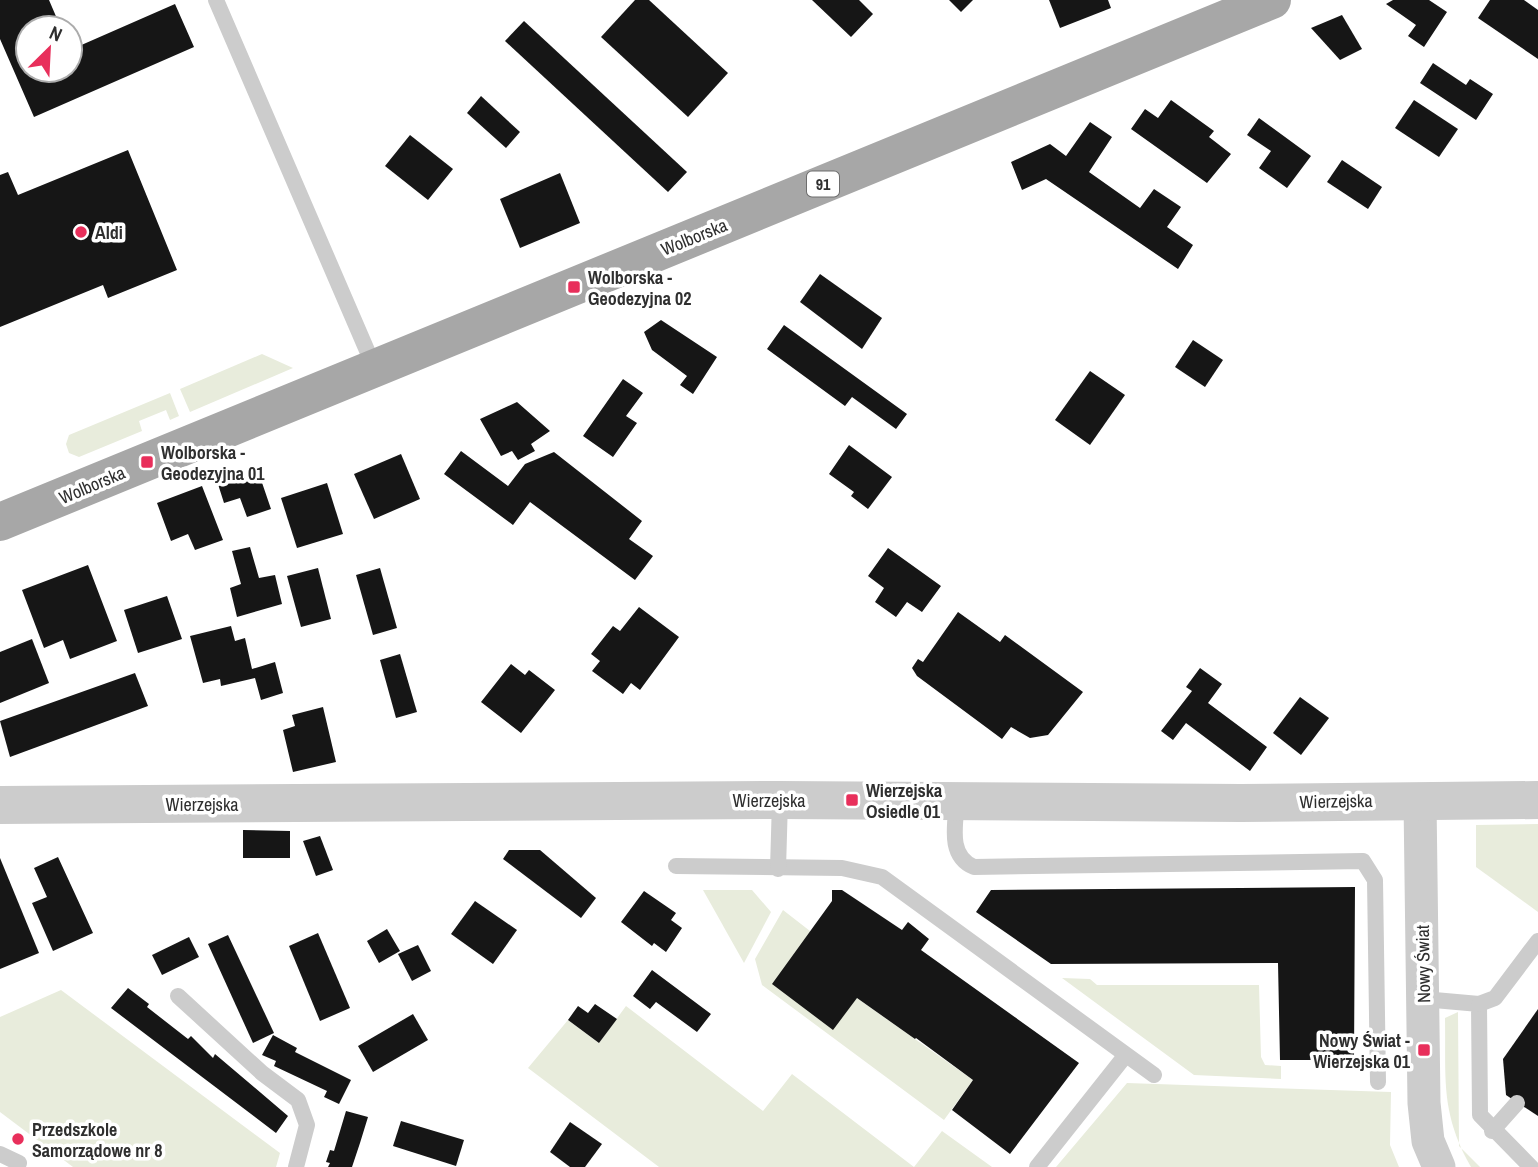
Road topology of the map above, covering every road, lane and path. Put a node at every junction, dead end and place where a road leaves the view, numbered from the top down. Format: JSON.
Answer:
{"nodes":[{"id":1,"x":216,"y":0,"type":"edge"},
{"id":2,"x":1272,"y":0,"type":"edge"},
{"id":3,"x":375,"y":369,"type":"junction"},
{"id":4,"x":0,"y":522,"type":"edge"},
{"id":5,"x":780,"y":800,"type":"junction"},
{"id":6,"x":1538,"y":800,"type":"edge"},
{"id":7,"x":1420,"y":801,"type":"junction"},
{"id":8,"x":957,"y":802,"type":"junction"},
{"id":9,"x":0,"y":805,"type":"edge"},
{"id":10,"x":676,"y":866,"type":"dead end"},
{"id":11,"x":778,"y":869,"type":"junction"},
{"id":12,"x":1538,"y":941,"type":"edge"},
{"id":13,"x":178,"y":996,"type":"dead end"},
{"id":14,"x":1423,"y":999,"type":"junction"},
{"id":15,"x":1479,"y":1003,"type":"junction"},
{"id":16,"x":1125,"y":1056,"type":"junction"},
{"id":17,"x":1154,"y":1075,"type":"dead end"},
{"id":18,"x":1378,"y":1082,"type":"dead end"},
{"id":19,"x":1517,"y":1103,"type":"dead end"},
{"id":20,"x":1492,"y":1131,"type":"junction"},
{"id":21,"x":0,"y":1154,"type":"edge"},
{"id":22,"x":19,"y":1163,"type":"dead end"},
{"id":23,"x":296,"y":1167,"type":"edge"},
{"id":24,"x":1037,"y":1167,"type":"edge"},
{"id":25,"x":1439,"y":1167,"type":"edge"},
{"id":26,"x":1531,"y":1167,"type":"edge"}],
"edges":[{"from":1,"to":3,"type":"lane"},
{"from":2,"to":3,"type":"main road","name":"Wolborska","number":"91"},
{"from":3,"to":4,"type":"main road","name":"Wolborska","number":"91"},
{"from":5,"to":8,"type":"street","name":"Wierzejska"},
{"from":5,"to":9,"type":"street","name":"Wierzejska"},
{"from":5,"to":11,"type":"lane"},
{"from":6,"to":7,"type":"street","name":"Wierzejska"},
{"from":7,"to":8,"type":"street","name":"Wierzejska"},
{"from":7,"to":14,"type":"street","name":"Nowy Świat"},
{"from":8,"to":18,"type":"lane"},
{"from":10,"to":11,"type":"lane"},
{"from":11,"to":16,"type":"lane"},
{"from":12,"to":15,"type":"lane"},
{"from":13,"to":23,"type":"lane"},
{"from":14,"to":15,"type":"lane"},
{"from":14,"to":25,"type":"street","name":"Nowy Świat"},
{"from":15,"to":20,"type":"lane"},
{"from":16,"to":17,"type":"lane"},
{"from":16,"to":24,"type":"lane"},
{"from":19,"to":20,"type":"lane"},
{"from":20,"to":26,"type":"lane"},
{"from":21,"to":22,"type":"lane"}]}
